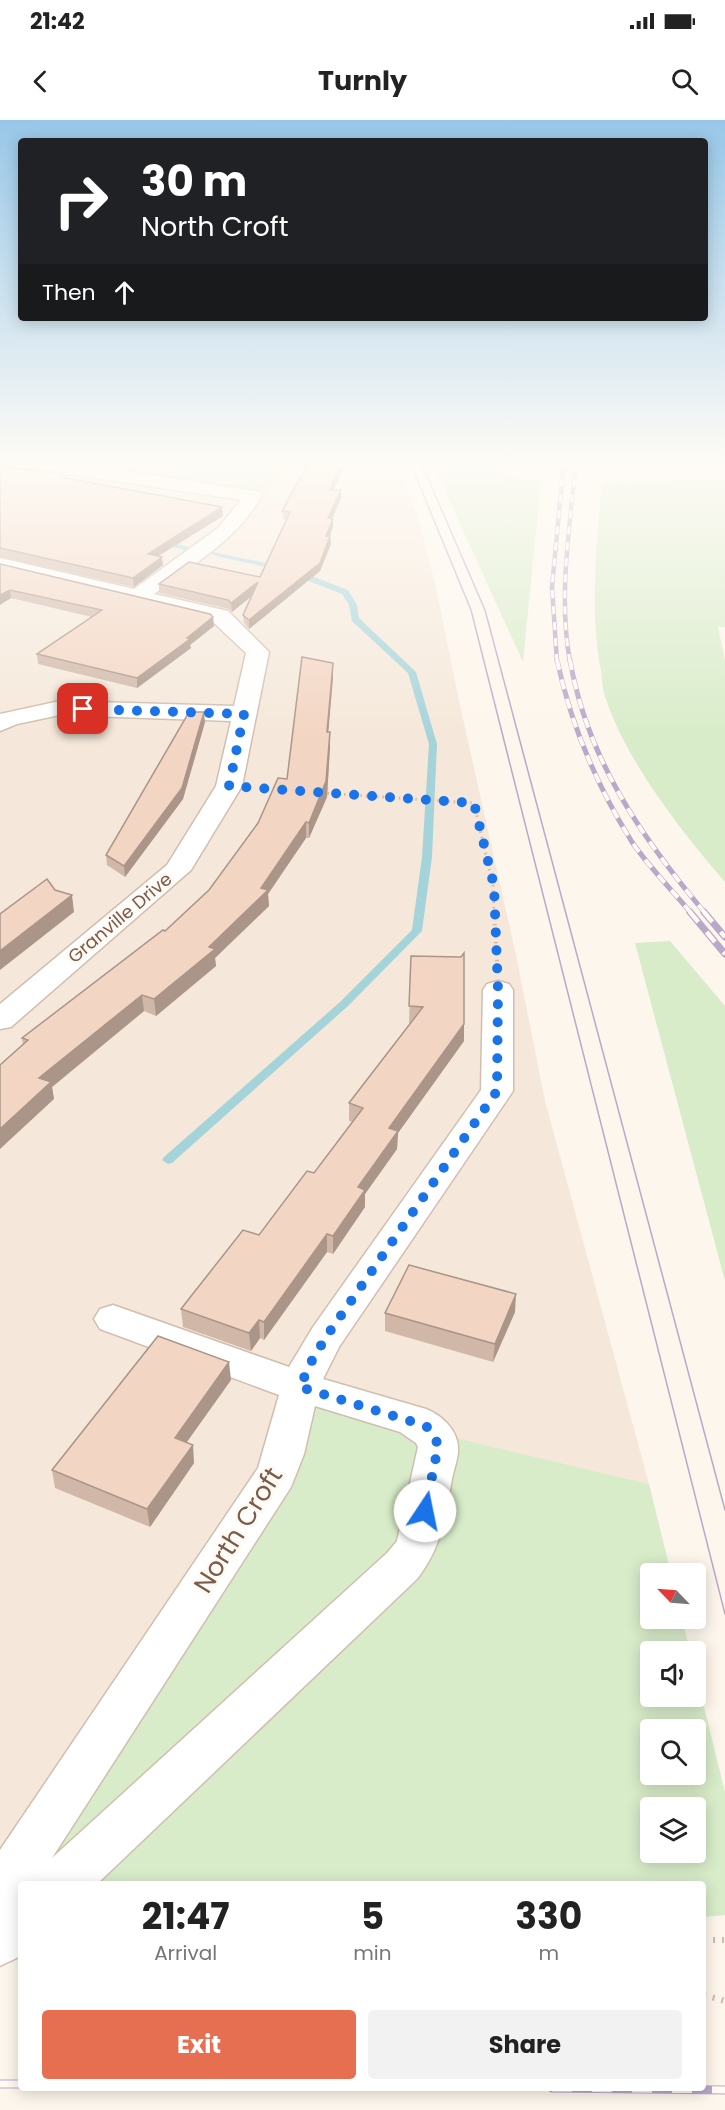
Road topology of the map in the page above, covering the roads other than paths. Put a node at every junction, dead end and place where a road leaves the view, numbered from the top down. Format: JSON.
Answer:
{"nodes":[{"id":1,"x":197,"y":553,"type":"edge"},
{"id":2,"x":0,"y":564,"type":"edge"},
{"id":3,"x":138,"y":596,"type":"junction"},
{"id":4,"x":244,"y":714,"type":"junction"},
{"id":5,"x":0,"y":724,"type":"edge"},
{"id":6,"x":498,"y":990,"type":"road end"},
{"id":7,"x":0,"y":1020,"type":"edge"},
{"id":8,"x":113,"y":1318,"type":"dead end"},
{"id":9,"x":300,"y":1387,"type":"junction"},
{"id":10,"x":64,"y":1881,"type":"edge"},
{"id":11,"x":0,"y":1894,"type":"edge"},
{"id":12,"x":18,"y":1924,"type":"edge"},
{"id":13,"x":0,"y":1941,"type":"edge"}],
"edges":[{"from":1,"to":3,"type":"street"},
{"from":2,"to":3,"type":"street","name":"Granville Drive"},
{"from":3,"to":4,"type":"street","name":"Granville Drive"},
{"from":4,"to":5,"type":"street"},
{"from":4,"to":7,"type":"street","name":"Granville Drive"},
{"from":6,"to":9,"type":"street","name":"North Croft"},
{"from":8,"to":9,"type":"street"},
{"from":9,"to":10,"type":"street"},
{"from":9,"to":11,"type":"street","name":"North Croft"},
{"from":12,"to":13,"type":"street"}]}
